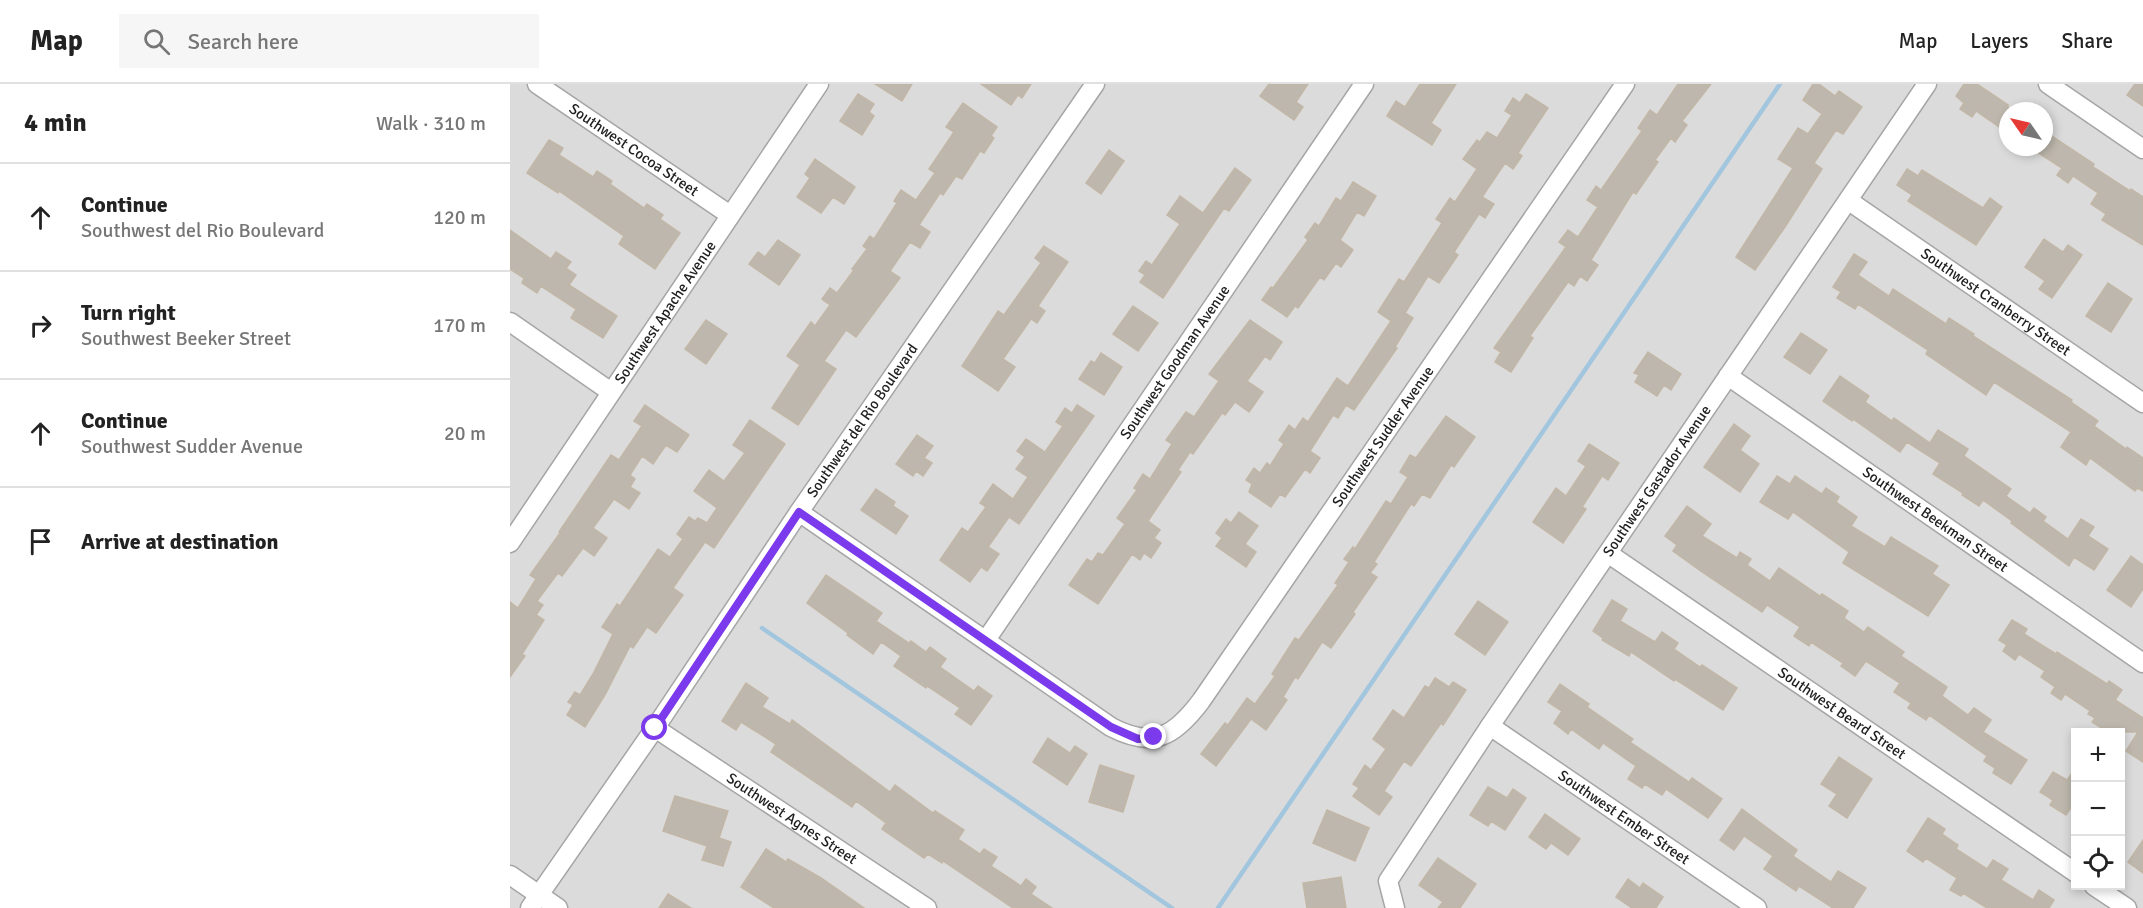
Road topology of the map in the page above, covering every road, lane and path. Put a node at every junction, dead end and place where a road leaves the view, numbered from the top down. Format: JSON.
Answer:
{"nodes":[{"id":1,"x":537,"y":84,"type":"edge"},
{"id":2,"x":819,"y":84,"type":"edge"},
{"id":3,"x":1095,"y":84,"type":"edge"},
{"id":4,"x":1364,"y":84,"type":"edge"},
{"id":5,"x":1625,"y":84,"type":"edge"},
{"id":6,"x":1927,"y":84,"type":"edge"},
{"id":7,"x":2048,"y":84,"type":"edge"},
{"id":8,"x":2143,"y":149,"type":"edge"},
{"id":9,"x":1848,"y":201,"type":"junction"},
{"id":10,"x":730,"y":214,"type":"junction"},
{"id":11,"x":510,"y":322,"type":"edge"},
{"id":12,"x":1728,"y":376,"type":"junction"},
{"id":13,"x":611,"y":392,"type":"junction"},
{"id":14,"x":2143,"y":403,"type":"edge"},
{"id":15,"x":799,"y":512,"type":"junction"},
{"id":16,"x":510,"y":543,"type":"edge"},
{"id":17,"x":1609,"y":554,"type":"junction"},
{"id":18,"x":986,"y":640,"type":"junction"},
{"id":19,"x":2143,"y":663,"type":"edge"},
{"id":20,"x":1490,"y":726,"type":"junction"},
{"id":21,"x":655,"y":728,"type":"junction"},
{"id":22,"x":2071,"y":870,"type":"edge"},
{"id":23,"x":510,"y":875,"type":"edge"},
{"id":24,"x":2101,"y":890,"type":"edge"},
{"id":25,"x":535,"y":902,"type":"edge"},
{"id":26,"x":558,"y":908,"type":"edge"},
{"id":27,"x":927,"y":908,"type":"edge"},
{"id":28,"x":1395,"y":908,"type":"edge"},
{"id":29,"x":1757,"y":908,"type":"edge"},
{"id":30,"x":2127,"y":908,"type":"edge"}],
"edges":[{"from":1,"to":10,"type":"street","name":"Southwest Cocoa Street"},
{"from":2,"to":10,"type":"street","name":"Southwest Apache Avenue"},
{"from":3,"to":15,"type":"street","name":"Southwest del Rio Boulevard"},
{"from":4,"to":18,"type":"street","name":"Southwest Goodman Avenue"},
{"from":5,"to":18,"type":"street","name":"Southwest Sudder Avenue"},
{"from":6,"to":9,"type":"street","name":"Southwest Gastador Avenue"},
{"from":7,"to":8,"type":"street"},
{"from":9,"to":12,"type":"street","name":"Southwest Gastador Avenue"},
{"from":9,"to":14,"type":"street","name":"Southwest Cranberry Street"},
{"from":10,"to":13,"type":"street","name":"Southwest Apache Avenue"},
{"from":11,"to":13,"type":"street"},
{"from":12,"to":17,"type":"street","name":"Southwest Gastador Avenue"},
{"from":12,"to":19,"type":"street","name":"Southwest Beekman Street"},
{"from":13,"to":16,"type":"street","name":"Southwest Apache Avenue"},
{"from":15,"to":18,"type":"street","name":"Southwest Sudder Avenue"},
{"from":15,"to":21,"type":"street","name":"Southwest del Rio Boulevard"},
{"from":17,"to":20,"type":"street","name":"Southwest Gastador Avenue"},
{"from":17,"to":22,"type":"street","name":"Southwest Beard Street"},
{"from":20,"to":28,"type":"street","name":"Southwest Gastador Avenue"},
{"from":20,"to":29,"type":"street","name":"Southwest Ember Street"},
{"from":21,"to":25,"type":"street","name":"Southwest del Rio Boulevard"},
{"from":21,"to":27,"type":"street","name":"Southwest Agnes Street"},
{"from":23,"to":25,"type":"street"},
{"from":24,"to":30,"type":"street"},
{"from":25,"to":26,"type":"street"}]}
